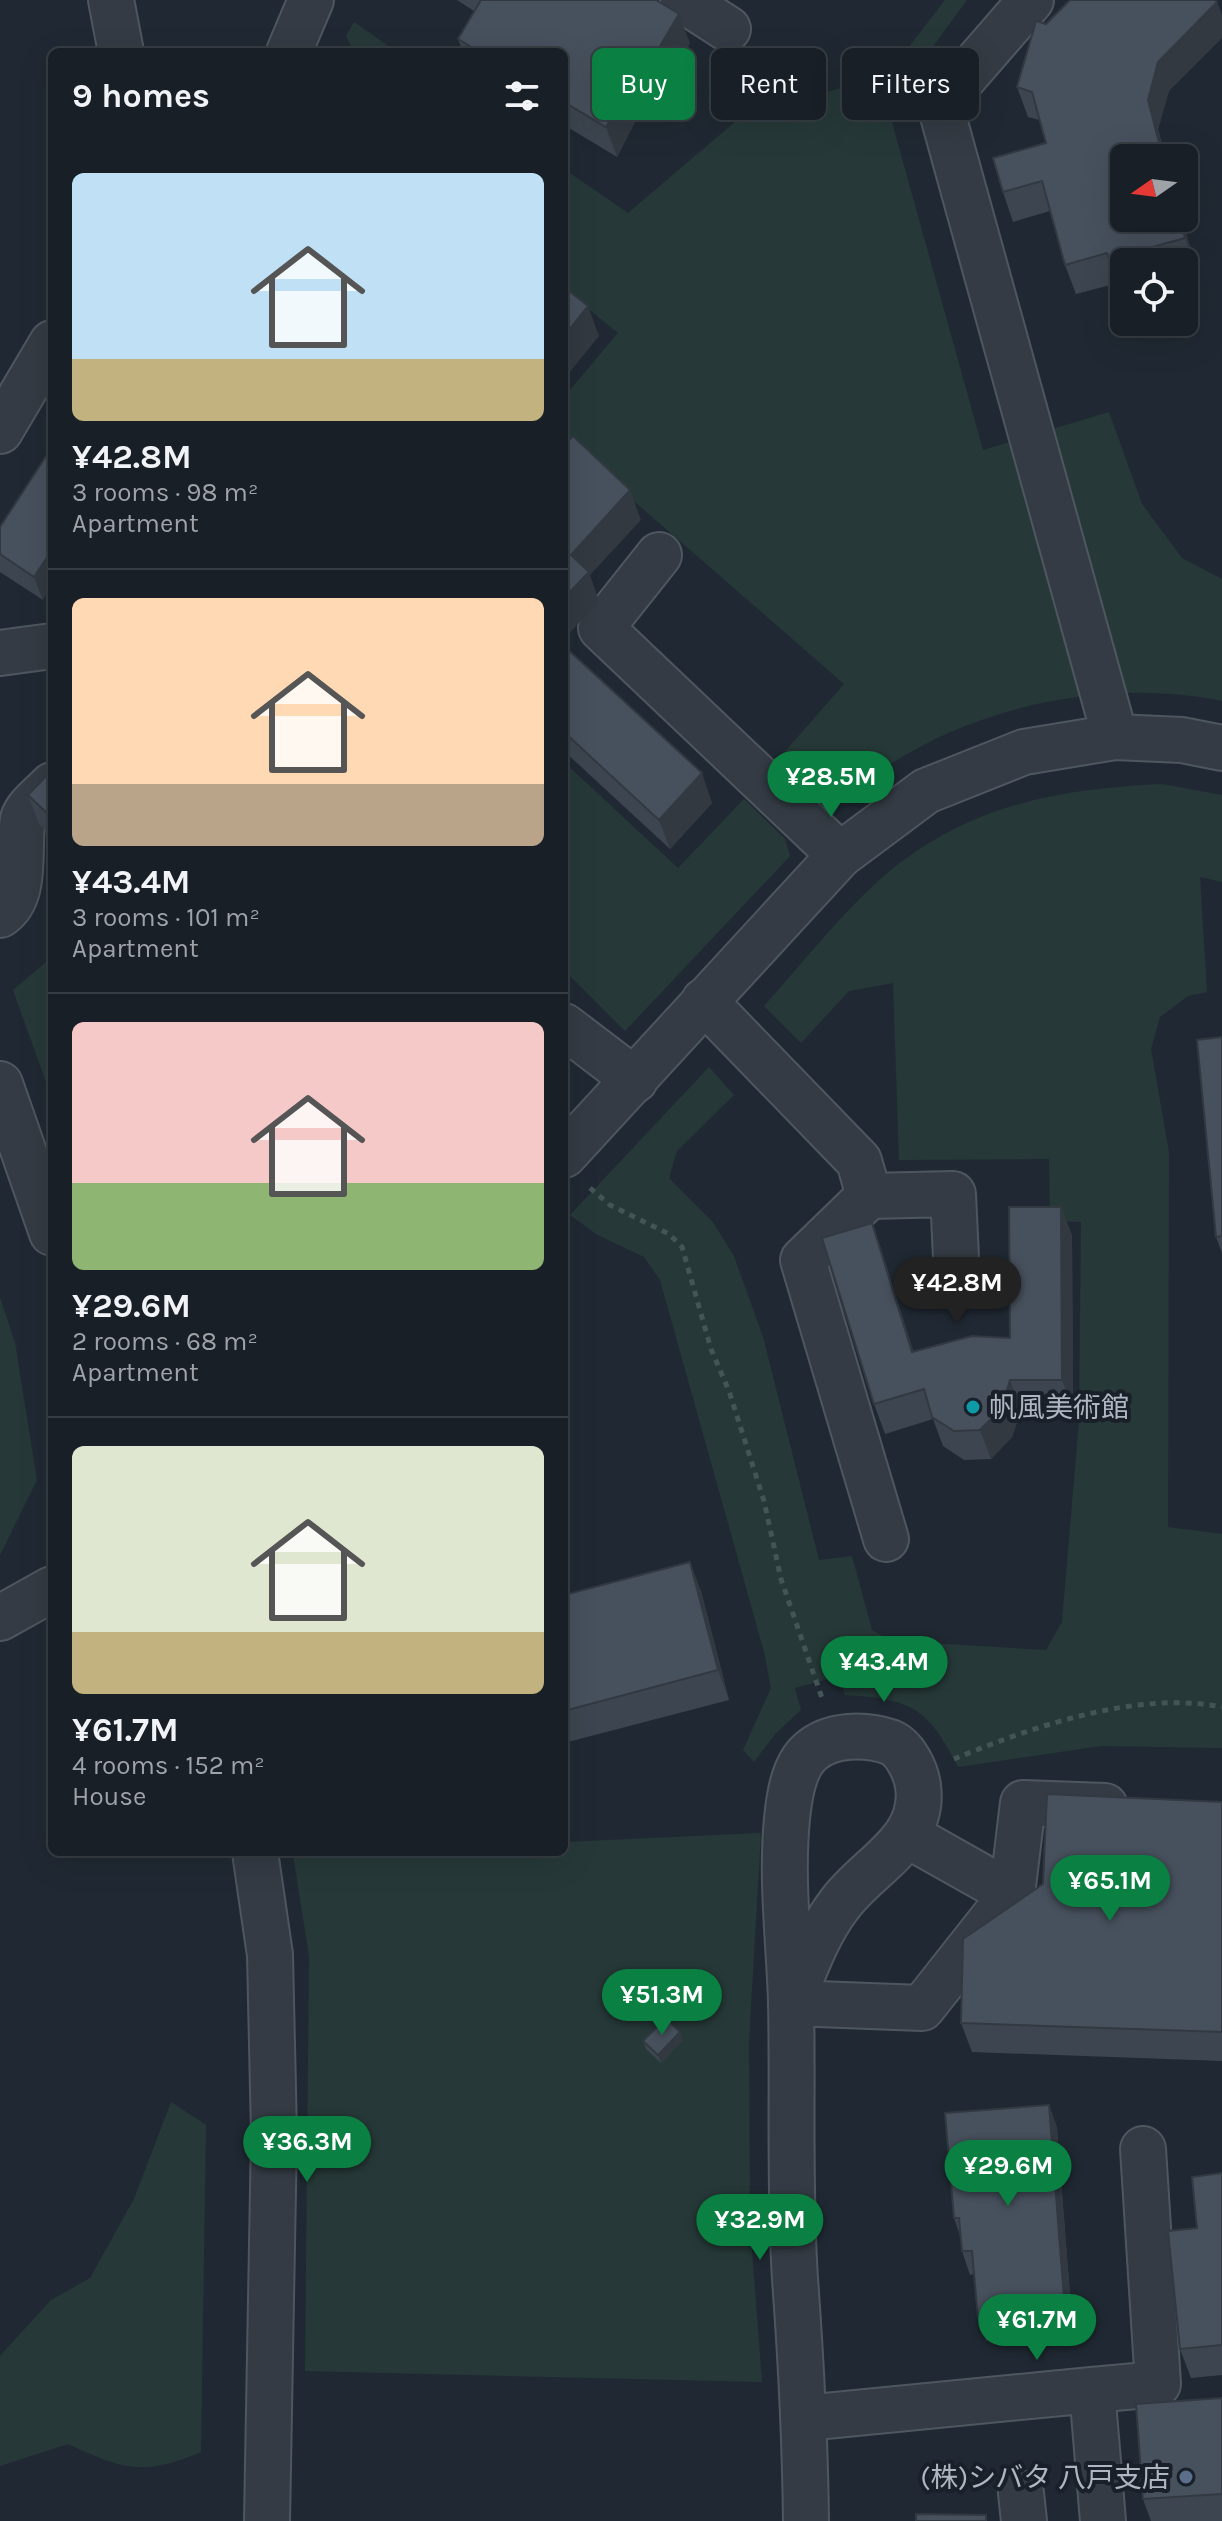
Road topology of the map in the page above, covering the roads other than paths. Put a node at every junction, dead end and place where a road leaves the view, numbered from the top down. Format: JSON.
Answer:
{"nodes":[{"id":1,"x":111,"y":0,"type":"edge"},
{"id":2,"x":311,"y":0,"type":"edge"},
{"id":3,"x":683,"y":0,"type":"edge"},
{"id":4,"x":1031,"y":0,"type":"edge"},
{"id":5,"x":728,"y":29,"type":"dead end"},
{"id":6,"x":120,"y":48,"type":"edge"},
{"id":7,"x":291,"y":48,"type":"edge"},
{"id":8,"x":48,"y":350,"type":"edge"},
{"id":9,"x":0,"y":431,"type":"edge"},
{"id":10,"x":659,"y":555,"type":"dead end"},
{"id":11,"x":48,"y":647,"type":"edge"},
{"id":12,"x":0,"y":653,"type":"edge"},
{"id":13,"x":1115,"y":737,"type":"junction"},
{"id":14,"x":1222,"y":748,"type":"edge"},
{"id":15,"x":48,"y":789,"type":"edge"},
{"id":16,"x":840,"y":855,"type":"junction"},
{"id":17,"x":0,"y":915,"type":"edge"},
{"id":18,"x":704,"y":1001,"type":"junction"},
{"id":19,"x":568,"y":1029,"type":"edge"},
{"id":20,"x":635,"y":1080,"type":"junction"},
{"id":21,"x":0,"y":1084,"type":"edge"},
{"id":22,"x":572,"y":1167,"type":"edge"},
{"id":23,"x":869,"y":1196,"type":"junction"},
{"id":24,"x":48,"y":1222,"type":"edge"},
{"id":25,"x":956,"y":1258,"type":"dead end"},
{"id":26,"x":886,"y":1539,"type":"dead end"},
{"id":27,"x":48,"y":1591,"type":"edge"},
{"id":28,"x":0,"y":1618,"type":"edge"},
{"id":29,"x":1149,"y":1808,"type":"edge"},
{"id":30,"x":909,"y":1836,"type":"junction"},
{"id":31,"x":256,"y":1856,"type":"edge"},
{"id":32,"x":1012,"y":1894,"type":"junction"},
{"id":33,"x":791,"y":2003,"type":"junction"},
{"id":34,"x":1143,"y":2149,"type":"dead end"},
{"id":35,"x":1092,"y":2390,"type":"junction"},
{"id":36,"x":805,"y":2418,"type":"junction"},
{"id":37,"x":267,"y":2521,"type":"edge"},
{"id":38,"x":806,"y":2521,"type":"edge"},
{"id":39,"x":1103,"y":2521,"type":"edge"}],
"edges":[{"from":1,"to":6,"type":"street"},
{"from":2,"to":7,"type":"street"},
{"from":3,"to":5,"type":"street"},
{"from":4,"to":13,"type":"street"},
{"from":8,"to":9,"type":"street"},
{"from":10,"to":16,"type":"street"},
{"from":11,"to":12,"type":"street"},
{"from":13,"to":14,"type":"street"},
{"from":13,"to":16,"type":"street"},
{"from":15,"to":17,"type":"street"},
{"from":16,"to":18,"type":"street"},
{"from":18,"to":20,"type":"street"},
{"from":18,"to":23,"type":"street"},
{"from":19,"to":20,"type":"street"},
{"from":20,"to":22,"type":"street"},
{"from":21,"to":24,"type":"street"},
{"from":23,"to":25,"type":"street"},
{"from":23,"to":26,"type":"street"},
{"from":27,"to":28,"type":"street"},
{"from":29,"to":32,"type":"street"},
{"from":30,"to":32,"type":"street"},
{"from":30,"to":33,"type":"street"},
{"from":30,"to":33,"type":"street"},
{"from":31,"to":37,"type":"street"},
{"from":32,"to":33,"type":"street"},
{"from":33,"to":36,"type":"street"},
{"from":34,"to":35,"type":"street"},
{"from":35,"to":36,"type":"street"},
{"from":35,"to":39,"type":"street"},
{"from":36,"to":38,"type":"street"}]}
